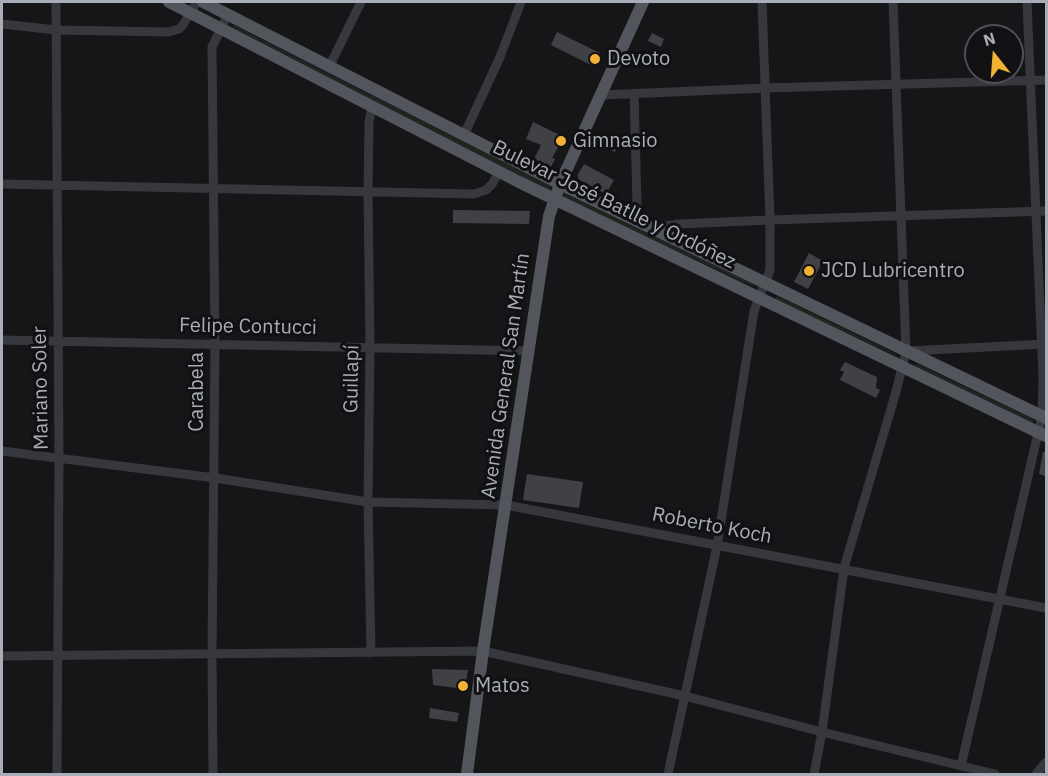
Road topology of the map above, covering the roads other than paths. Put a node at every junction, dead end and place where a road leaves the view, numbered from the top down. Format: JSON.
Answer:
{"nodes":[{"id":1,"x":56,"y":2,"type":"edge"},
{"id":2,"x":169,"y":2,"type":"edge"},
{"id":3,"x":361,"y":2,"type":"edge"},
{"id":4,"x":521,"y":2,"type":"edge"},
{"id":5,"x":643,"y":2,"type":"edge"},
{"id":6,"x":762,"y":2,"type":"edge"},
{"id":7,"x":894,"y":2,"type":"edge"},
{"id":8,"x":1027,"y":2,"type":"edge"},
{"id":9,"x":202,"y":4,"type":"edge"},
{"id":10,"x":228,"y":14,"type":"junction"},
{"id":11,"x":2,"y":24,"type":"edge"},
{"id":12,"x":220,"y":28,"type":"junction"},
{"id":13,"x":56,"y":30,"type":"junction"},
{"id":14,"x":330,"y":65,"type":"junction"},
{"id":15,"x":1047,"y":80,"type":"edge"},
{"id":16,"x":1030,"y":81,"type":"junction"},
{"id":17,"x":896,"y":85,"type":"junction"},
{"id":18,"x":766,"y":88,"type":"junction"},
{"id":19,"x":634,"y":93,"type":"junction"},
{"id":20,"x":602,"y":95,"type":"junction"},
{"id":21,"x":372,"y":106,"type":"junction"},
{"id":22,"x":464,"y":135,"type":"junction"},
{"id":23,"x":499,"y":172,"type":"junction"},
{"id":24,"x":2,"y":184,"type":"edge"},
{"id":25,"x":560,"y":184,"type":"junction"},
{"id":26,"x":57,"y":185,"type":"junction"},
{"id":27,"x":214,"y":189,"type":"junction"},
{"id":28,"x":368,"y":191,"type":"junction"},
{"id":29,"x":554,"y":199,"type":"junction"},
{"id":30,"x":1047,"y":211,"type":"edge"},
{"id":31,"x":1035,"y":212,"type":"junction"},
{"id":32,"x":902,"y":216,"type":"junction"},
{"id":33,"x":634,"y":220,"type":"junction"},
{"id":34,"x":770,"y":220,"type":"junction"},
{"id":35,"x":653,"y":228,"type":"junction"},
{"id":36,"x":765,"y":283,"type":"junction"},
{"id":37,"x":759,"y":297,"type":"junction"},
{"id":38,"x":2,"y":340,"type":"edge"},
{"id":39,"x":58,"y":342,"type":"junction"},
{"id":40,"x":215,"y":344,"type":"junction"},
{"id":41,"x":1044,"y":344,"type":"edge"},
{"id":42,"x":370,"y":347,"type":"junction"},
{"id":43,"x":529,"y":351,"type":"junction"},
{"id":44,"x":906,"y":351,"type":"junction"},
{"id":45,"x":903,"y":367,"type":"junction"},
{"id":46,"x":1044,"y":417,"type":"edge"},
{"id":47,"x":1043,"y":434,"type":"edge"},
{"id":48,"x":2,"y":451,"type":"edge"},
{"id":49,"x":59,"y":458,"type":"junction"},
{"id":50,"x":215,"y":478,"type":"junction"},
{"id":51,"x":368,"y":502,"type":"junction"},
{"id":52,"x":506,"y":504,"type":"junction"},
{"id":53,"x":717,"y":546,"type":"junction"},
{"id":54,"x":844,"y":568,"type":"junction"},
{"id":55,"x":998,"y":599,"type":"junction"},
{"id":56,"x":1047,"y":608,"type":"edge"},
{"id":57,"x":483,"y":651,"type":"junction"},
{"id":58,"x":371,"y":653,"type":"junction"},
{"id":59,"x":212,"y":655,"type":"junction"},
{"id":60,"x":2,"y":656,"type":"edge"},
{"id":61,"x":58,"y":656,"type":"junction"},
{"id":62,"x":685,"y":696,"type":"junction"},
{"id":63,"x":822,"y":732,"type":"junction"},
{"id":64,"x":1047,"y":762,"type":"edge"},
{"id":65,"x":961,"y":766,"type":"junction"},
{"id":66,"x":57,"y":774,"type":"edge"},
{"id":67,"x":213,"y":774,"type":"edge"},
{"id":68,"x":467,"y":774,"type":"edge"},
{"id":69,"x":668,"y":774,"type":"edge"},
{"id":70,"x":814,"y":774,"type":"edge"},
{"id":71,"x":995,"y":774,"type":"edge"},
{"id":72,"x":1036,"y":774,"type":"edge"}],
"edges":[{"from":1,"to":13,"type":"street","name":"Mariano Soler"},
{"from":2,"to":9,"type":"main road","name":"Bulevar José Batlle y Ordóñez"},
{"from":3,"to":14,"type":"street"},
{"from":4,"to":22,"type":"street"},
{"from":5,"to":20,"type":"main road","name":"Avenida General San Martín"},
{"from":6,"to":18,"type":"street"},
{"from":7,"to":17,"type":"street"},
{"from":8,"to":16,"type":"street"},
{"from":9,"to":10,"type":"main road","name":"Bulevar José Batlle y Ordóñez"},
{"from":9,"to":12,"type":"main road","name":"Bulevar José Batlle y Ordóñez"},
{"from":9,"to":13,"type":"street"},
{"from":10,"to":12,"type":"street","name":"Carabela"},
{"from":10,"to":14,"type":"main road","name":"Bulevar José Batlle y Ordóñez"},
{"from":11,"to":13,"type":"street"},
{"from":12,"to":21,"type":"main road","name":"Bulevar José Batlle y Ordóñez"},
{"from":12,"to":27,"type":"street","name":"Carabela"},
{"from":13,"to":26,"type":"street","name":"Mariano Soler"},
{"from":14,"to":22,"type":"main road","name":"Bulevar José Batlle y Ordóñez"},
{"from":15,"to":16,"type":"street"},
{"from":16,"to":17,"type":"street"},
{"from":16,"to":31,"type":"street"},
{"from":17,"to":18,"type":"street"},
{"from":17,"to":32,"type":"street"},
{"from":18,"to":19,"type":"street"},
{"from":18,"to":34,"type":"street"},
{"from":19,"to":20,"type":"street"},
{"from":19,"to":33,"type":"street"},
{"from":20,"to":25,"type":"main road","name":"Avenida General San Martín"},
{"from":21,"to":23,"type":"main road","name":"Bulevar José Batlle y Ordóñez"},
{"from":21,"to":28,"type":"street","name":"Guillapí"},
{"from":22,"to":25,"type":"main road","name":"Bulevar José Batlle y Ordóñez"},
{"from":23,"to":28,"type":"street"},
{"from":23,"to":29,"type":"main road","name":"Bulevar José Batlle y Ordóñez"},
{"from":24,"to":26,"type":"street"},
{"from":25,"to":29,"type":"main road","name":"Avenida General San Martín"},
{"from":25,"to":33,"type":"main road","name":"Bulevar José Batlle y Ordóñez"},
{"from":26,"to":27,"type":"street"},
{"from":26,"to":39,"type":"street","name":"Mariano Soler"},
{"from":27,"to":28,"type":"street"},
{"from":27,"to":40,"type":"street","name":"Carabela"},
{"from":28,"to":42,"type":"street","name":"Guillapí"},
{"from":29,"to":37,"type":"main road","name":"Bulevar José Batlle y Ordóñez"},
{"from":29,"to":43,"type":"main road","name":"Avenida General San Martín"},
{"from":30,"to":31,"type":"street"},
{"from":31,"to":32,"type":"street"},
{"from":31,"to":41,"type":"street"},
{"from":32,"to":34,"type":"street"},
{"from":32,"to":44,"type":"street"},
{"from":33,"to":35,"type":"main road","name":"Bulevar José Batlle y Ordóñez"},
{"from":34,"to":35,"type":"street"},
{"from":34,"to":36,"type":"street"},
{"from":35,"to":36,"type":"main road","name":"Bulevar José Batlle y Ordóñez"},
{"from":36,"to":37,"type":"street"},
{"from":36,"to":44,"type":"main road","name":"Bulevar José Batlle y Ordóñez"},
{"from":37,"to":45,"type":"main road","name":"Bulevar José Batlle y Ordóñez"},
{"from":37,"to":53,"type":"street"},
{"from":38,"to":39,"type":"street","name":"Felipe Contucci"},
{"from":39,"to":40,"type":"street","name":"Felipe Contucci"},
{"from":39,"to":49,"type":"street","name":"Mariano Soler"},
{"from":40,"to":42,"type":"street","name":"Felipe Contucci"},
{"from":40,"to":50,"type":"street","name":"Carabela"},
{"from":41,"to":44,"type":"street"},
{"from":41,"to":46,"type":"street"},
{"from":42,"to":43,"type":"street","name":"Felipe Contucci"},
{"from":42,"to":51,"type":"street","name":"Guillapí"},
{"from":43,"to":52,"type":"main road","name":"Avenida General San Martín"},
{"from":44,"to":45,"type":"street"},
{"from":44,"to":46,"type":"main road","name":"Bulevar José Batlle y Ordóñez"},
{"from":45,"to":47,"type":"main road","name":"Bulevar José Batlle y Ordóñez"},
{"from":45,"to":54,"type":"street"},
{"from":46,"to":47,"type":"street"},
{"from":47,"to":55,"type":"street"},
{"from":48,"to":49,"type":"street","name":"Roberto Koch"},
{"from":49,"to":50,"type":"street","name":"Roberto Koch"},
{"from":49,"to":61,"type":"street","name":"Mariano Soler"},
{"from":50,"to":51,"type":"street","name":"Roberto Koch"},
{"from":50,"to":59,"type":"street","name":"Carabela"},
{"from":51,"to":52,"type":"street","name":"Roberto Koch"},
{"from":51,"to":58,"type":"street","name":"Guillapí"},
{"from":52,"to":53,"type":"street","name":"Roberto Koch"},
{"from":52,"to":57,"type":"main road","name":"Avenida General San Martín"},
{"from":53,"to":54,"type":"street","name":"Roberto Koch"},
{"from":53,"to":62,"type":"street"},
{"from":54,"to":55,"type":"street","name":"Roberto Koch"},
{"from":54,"to":63,"type":"street"},
{"from":55,"to":56,"type":"street","name":"Roberto Koch"},
{"from":55,"to":65,"type":"street"},
{"from":57,"to":58,"type":"street"},
{"from":57,"to":62,"type":"street"},
{"from":57,"to":68,"type":"main road","name":"Avenida General San Martín"},
{"from":58,"to":59,"type":"street"},
{"from":59,"to":61,"type":"street"},
{"from":59,"to":67,"type":"street","name":"Carabela"},
{"from":60,"to":61,"type":"street"},
{"from":61,"to":66,"type":"street","name":"Mariano Soler"},
{"from":62,"to":63,"type":"street"},
{"from":62,"to":69,"type":"street"},
{"from":63,"to":65,"type":"street"},
{"from":63,"to":70,"type":"street"},
{"from":64,"to":72,"type":"street"},
{"from":65,"to":71,"type":"street"}]}
